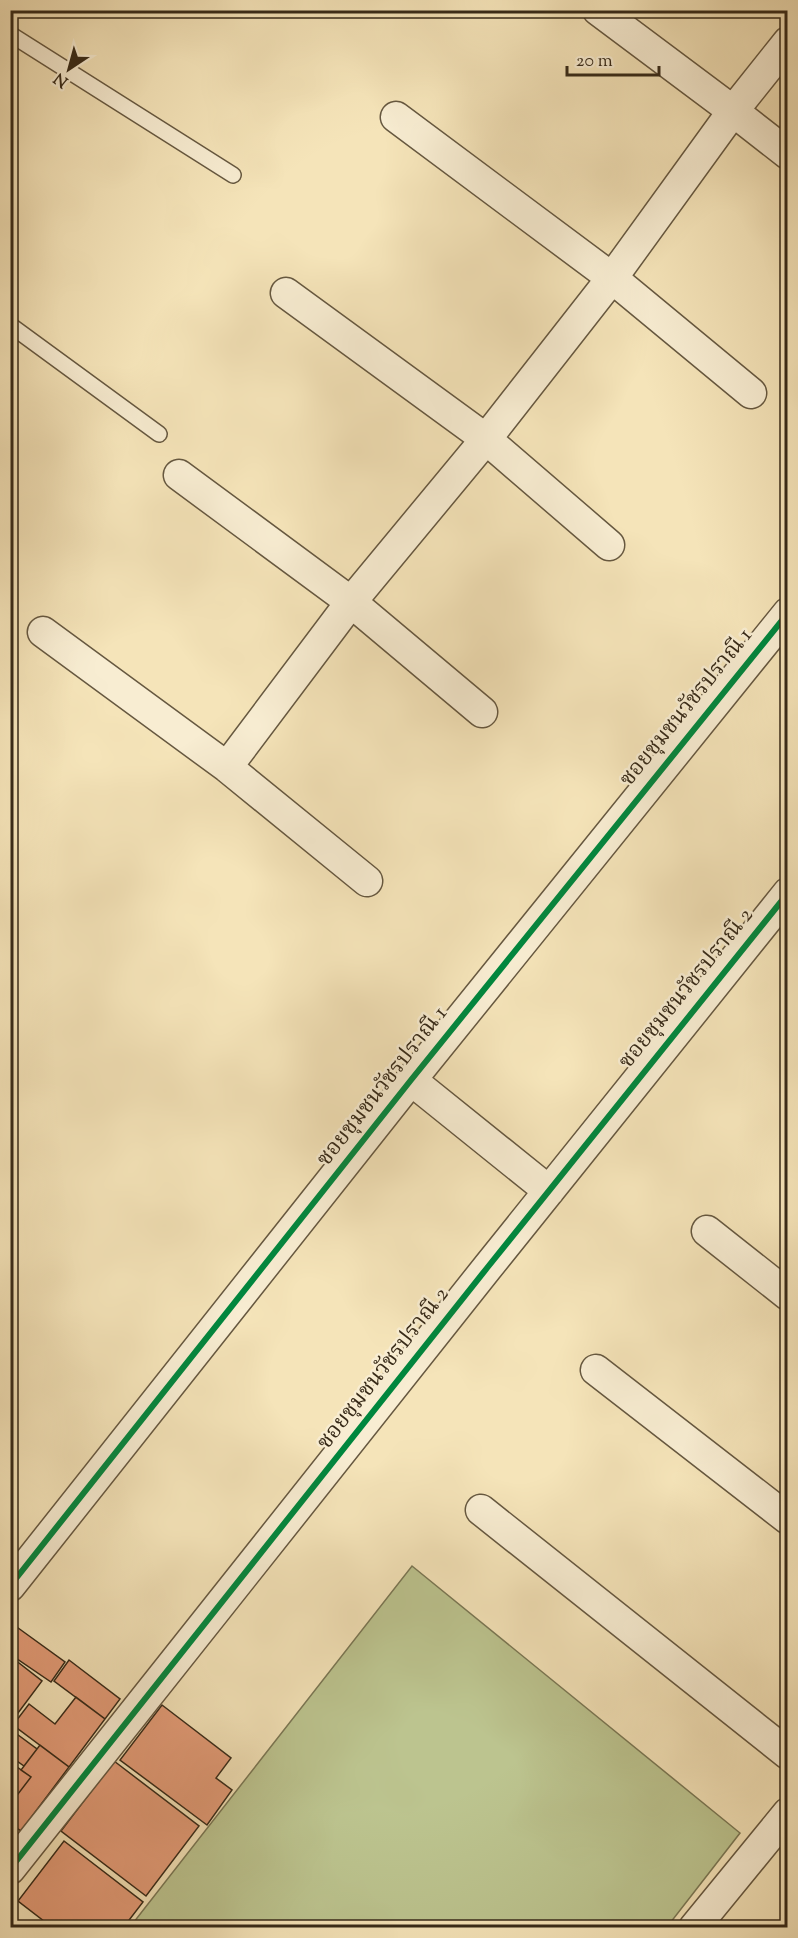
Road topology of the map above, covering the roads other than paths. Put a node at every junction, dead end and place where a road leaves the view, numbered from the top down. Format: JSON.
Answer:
{"nodes":[{"id":1,"x":598,"y":10,"type":"edge"},
{"id":2,"x":10,"y":34,"type":"edge"},
{"id":3,"x":788,"y":42,"type":"edge"},
{"id":4,"x":733,"y":111,"type":"junction"},
{"id":5,"x":396,"y":117,"type":"dead end"},
{"id":6,"x":788,"y":154,"type":"edge"},
{"id":7,"x":233,"y":175,"type":"dead end"},
{"id":8,"x":612,"y":278,"type":"junction"},
{"id":9,"x":286,"y":293,"type":"dead end"},
{"id":10,"x":10,"y":325,"type":"edge"},
{"id":11,"x":751,"y":393,"type":"dead end"},
{"id":12,"x":159,"y":434,"type":"dead end"},
{"id":13,"x":486,"y":439,"type":"junction"},
{"id":14,"x":179,"y":475,"type":"dead end"},
{"id":15,"x":609,"y":545,"type":"dead end"},
{"id":16,"x":351,"y":602,"type":"junction"},
{"id":17,"x":788,"y":613,"type":"edge"},
{"id":18,"x":43,"y":632,"type":"dead end"},
{"id":19,"x":482,"y":712,"type":"dead end"},
{"id":20,"x":227,"y":767,"type":"junction"},
{"id":21,"x":367,"y":881,"type":"dead end"},
{"id":22,"x":788,"y":893,"type":"edge"},
{"id":23,"x":411,"y":1080,"type":"junction"},
{"id":24,"x":549,"y":1191,"type":"junction"},
{"id":25,"x":707,"y":1231,"type":"dead end"},
{"id":26,"x":788,"y":1295,"type":"edge"},
{"id":27,"x":596,"y":1370,"type":"dead end"},
{"id":28,"x":481,"y":1510,"type":"dead end"},
{"id":29,"x":788,"y":1520,"type":"edge"},
{"id":30,"x":10,"y":1586,"type":"edge"},
{"id":31,"x":788,"y":1754,"type":"edge"},
{"id":32,"x":788,"y":1813,"type":"edge"},
{"id":33,"x":10,"y":1869,"type":"edge"},
{"id":34,"x":694,"y":1928,"type":"edge"}],
"edges":[{"from":1,"to":4,"type":"street"},
{"from":2,"to":7,"type":"lane"},
{"from":3,"to":4,"type":"street"},
{"from":4,"to":6,"type":"street"},
{"from":4,"to":8,"type":"street"},
{"from":5,"to":8,"type":"street"},
{"from":8,"to":11,"type":"street"},
{"from":8,"to":13,"type":"street"},
{"from":9,"to":13,"type":"street"},
{"from":10,"to":12,"type":"lane"},
{"from":13,"to":15,"type":"street"},
{"from":13,"to":16,"type":"street"},
{"from":14,"to":16,"type":"street"},
{"from":16,"to":19,"type":"street"},
{"from":16,"to":20,"type":"street"},
{"from":17,"to":23,"type":"street","name":"ซอยชุมชนวัชรปราณี 1"},
{"from":18,"to":20,"type":"street"},
{"from":20,"to":21,"type":"street"},
{"from":22,"to":24,"type":"street","name":"ซอยชุมชนวัชรปราณี 2"},
{"from":23,"to":24,"type":"street"},
{"from":23,"to":30,"type":"street","name":"ซอยชุมชนวัชรปราณี 1"},
{"from":24,"to":33,"type":"street","name":"ซอยชุมชนวัชรปราณี 2"},
{"from":25,"to":26,"type":"street"},
{"from":27,"to":29,"type":"street"},
{"from":28,"to":31,"type":"street"},
{"from":32,"to":34,"type":"street"}]}
